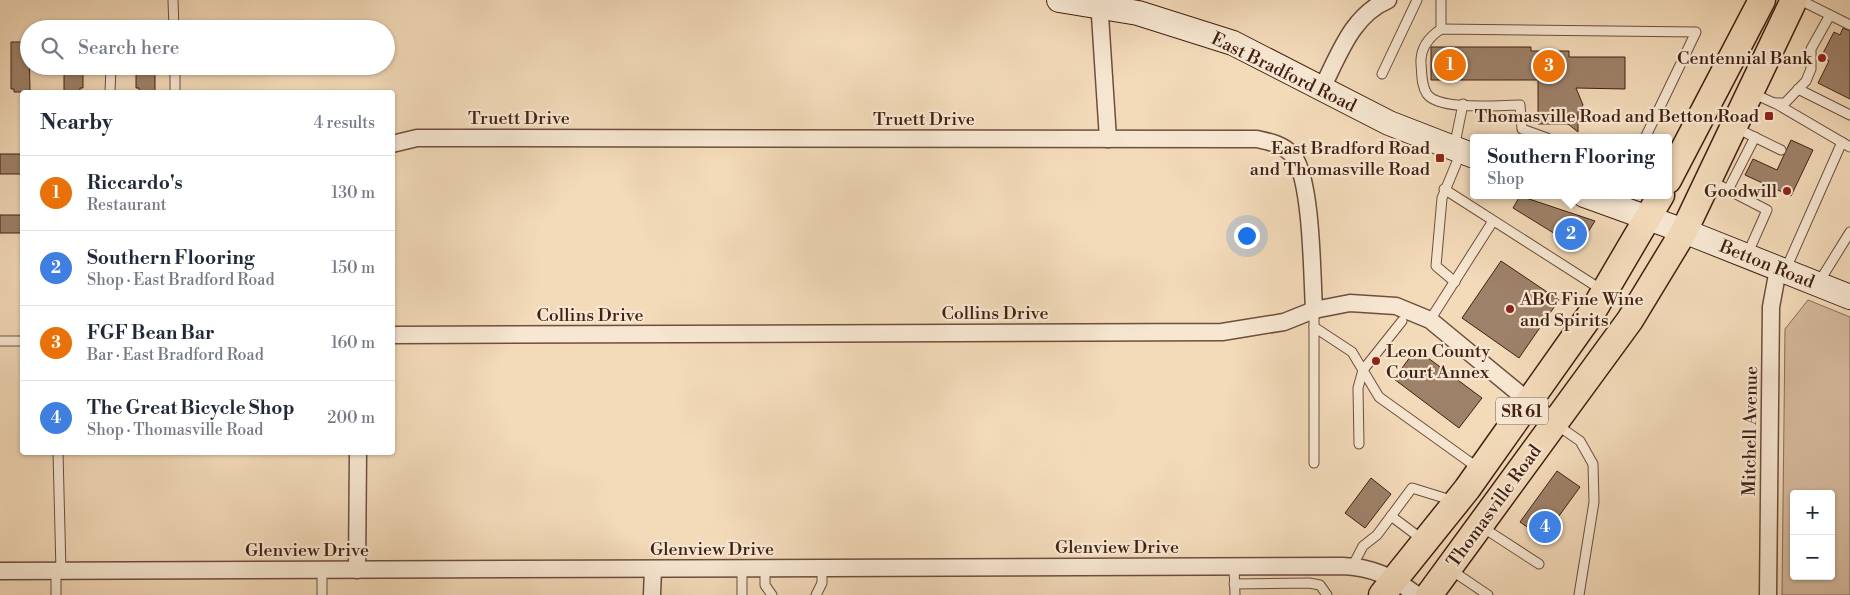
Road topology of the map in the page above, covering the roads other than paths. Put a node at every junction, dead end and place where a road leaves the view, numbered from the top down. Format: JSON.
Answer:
{"nodes":[{"id":1,"x":173,"y":0,"type":"edge"},
{"id":2,"x":1059,"y":0,"type":"edge"},
{"id":3,"x":1388,"y":0,"type":"edge"},
{"id":4,"x":1417,"y":0,"type":"edge"},
{"id":5,"x":1441,"y":0,"type":"edge"},
{"id":6,"x":1762,"y":0,"type":"edge"},
{"id":7,"x":1794,"y":0,"type":"edge"},
{"id":8,"x":1800,"y":0,"type":"edge"},
{"id":9,"x":1099,"y":3,"type":"edge"},
{"id":10,"x":1830,"y":15,"type":"junction"},
{"id":11,"x":174,"y":20,"type":"edge"},
{"id":12,"x":1850,"y":25,"type":"edge"},
{"id":13,"x":1441,"y":29,"type":"junction"},
{"id":14,"x":1382,"y":74,"type":"dead end"},
{"id":15,"x":111,"y":75,"type":"edge"},
{"id":16,"x":175,"y":75,"type":"edge"},
{"id":17,"x":1322,"y":88,"type":"junction"},
{"id":18,"x":1798,"y":89,"type":"junction"},
{"id":19,"x":110,"y":90,"type":"edge"},
{"id":20,"x":175,"y":90,"type":"edge"},
{"id":21,"x":1750,"y":92,"type":"junction"},
{"id":22,"x":1774,"y":103,"type":"junction"},
{"id":23,"x":1463,"y":104,"type":"junction"},
{"id":24,"x":1850,"y":115,"type":"edge"},
{"id":25,"x":1744,"y":132,"type":"junction"},
{"id":26,"x":1536,"y":134,"type":"edge"},
{"id":27,"x":1647,"y":134,"type":"edge"},
{"id":28,"x":1108,"y":139,"type":"junction"},
{"id":29,"x":395,"y":143,"type":"edge"},
{"id":30,"x":1846,"y":144,"type":"edge"},
{"id":31,"x":1781,"y":150,"type":"dead end"},
{"id":32,"x":1463,"y":152,"type":"edge"},
{"id":33,"x":1672,"y":172,"type":"edge"},
{"id":34,"x":1718,"y":185,"type":"junction"},
{"id":35,"x":1444,"y":190,"type":"junction"},
{"id":36,"x":1595,"y":199,"type":"edge"},
{"id":37,"x":1659,"y":199,"type":"edge"},
{"id":38,"x":1649,"y":218,"type":"junction"},
{"id":39,"x":1493,"y":221,"type":"junction"},
{"id":40,"x":1684,"y":231,"type":"junction"},
{"id":41,"x":1850,"y":232,"type":"edge"},
{"id":42,"x":1747,"y":256,"type":"junction"},
{"id":43,"x":1782,"y":270,"type":"junction"},
{"id":44,"x":1454,"y":282,"type":"junction"},
{"id":45,"x":1818,"y":285,"type":"junction"},
{"id":46,"x":1605,"y":292,"type":"junction"},
{"id":47,"x":1850,"y":297,"type":"edge"},
{"id":48,"x":1314,"y":310,"type":"junction"},
{"id":49,"x":1430,"y":320,"type":"junction"},
{"id":50,"x":1402,"y":321,"type":"dead end"},
{"id":51,"x":1314,"y":327,"type":"junction"},
{"id":52,"x":395,"y":335,"type":"edge"},
{"id":53,"x":0,"y":341,"type":"edge"},
{"id":54,"x":20,"y":341,"type":"edge"},
{"id":55,"x":1363,"y":370,"type":"junction"},
{"id":56,"x":1528,"y":402,"type":"junction"},
{"id":57,"x":1555,"y":423,"type":"junction"},
{"id":58,"x":1359,"y":444,"type":"dead end"},
{"id":59,"x":58,"y":455,"type":"edge"},
{"id":60,"x":358,"y":455,"type":"edge"},
{"id":61,"x":1314,"y":463,"type":"dead end"},
{"id":62,"x":1480,"y":470,"type":"junction"},
{"id":63,"x":1456,"y":502,"type":"junction"},
{"id":64,"x":1391,"y":516,"type":"junction"},
{"id":65,"x":1480,"y":526,"type":"junction"},
{"id":66,"x":1425,"y":542,"type":"junction"},
{"id":67,"x":1538,"y":564,"type":"dead end"},
{"id":68,"x":1234,"y":566,"type":"junction"},
{"id":69,"x":1352,"y":566,"type":"junction"},
{"id":70,"x":742,"y":568,"type":"junction"},
{"id":71,"x":765,"y":568,"type":"junction"},
{"id":72,"x":822,"y":568,"type":"junction"},
{"id":73,"x":653,"y":569,"type":"junction"},
{"id":74,"x":1448,"y":569,"type":"junction"},
{"id":75,"x":322,"y":570,"type":"junction"},
{"id":76,"x":357,"y":570,"type":"junction"},
{"id":77,"x":59,"y":571,"type":"junction"},
{"id":78,"x":0,"y":572,"type":"edge"},
{"id":79,"x":1234,"y":584,"type":"junction"},
{"id":80,"x":1389,"y":587,"type":"edge"},
{"id":81,"x":56,"y":595,"type":"edge"},
{"id":82,"x":322,"y":595,"type":"edge"},
{"id":83,"x":652,"y":595,"type":"edge"},
{"id":84,"x":742,"y":595,"type":"edge"},
{"id":85,"x":772,"y":595,"type":"edge"},
{"id":86,"x":816,"y":595,"type":"edge"},
{"id":87,"x":1235,"y":595,"type":"edge"},
{"id":88,"x":1328,"y":595,"type":"edge"},
{"id":89,"x":1417,"y":595,"type":"edge"},
{"id":90,"x":1429,"y":595,"type":"edge"},
{"id":91,"x":1488,"y":595,"type":"edge"},
{"id":92,"x":1579,"y":595,"type":"edge"},
{"id":93,"x":1768,"y":595,"type":"edge"}],
"edges":[{"from":1,"to":11,"type":"lane"},
{"from":2,"to":9,"type":"street","name":"East Bradford Road"},
{"from":3,"to":17,"type":"street"},
{"from":4,"to":14,"type":"lane"},
{"from":5,"to":13,"type":"lane"},
{"from":6,"to":33,"type":"main road"},
{"from":7,"to":21,"type":"main road","name":"Thomasville Road","number":"SR 61"},
{"from":8,"to":10,"type":"lane"},
{"from":9,"to":17,"type":"street","name":"East Bradford Road"},
{"from":9,"to":28,"type":"street"},
{"from":10,"to":12,"type":"lane"},
{"from":10,"to":18,"type":"lane"},
{"from":13,"to":23,"type":"lane"},
{"from":13,"to":27,"type":"lane"},
{"from":15,"to":19,"type":"lane"},
{"from":16,"to":20,"type":"lane"},
{"from":17,"to":32,"type":"street","name":"East Bradford Road"},
{"from":18,"to":22,"type":"lane"},
{"from":18,"to":24,"type":"lane"},
{"from":21,"to":22,"type":"lane"},
{"from":21,"to":25,"type":"main road","name":"Thomasville Road","number":"SR 61"},
{"from":22,"to":30,"type":"lane"},
{"from":23,"to":26,"type":"lane"},
{"from":23,"to":32,"type":"lane"},
{"from":25,"to":31,"type":"lane"},
{"from":25,"to":34,"type":"main road","name":"Thomasville Road","number":"SR 61"},
{"from":28,"to":29,"type":"street","name":"Truett Drive"},
{"from":28,"to":48,"type":"street","name":"Truett Drive"},
{"from":30,"to":43,"type":"lane"},
{"from":32,"to":35,"type":"lane"},
{"from":34,"to":40,"type":"main road","name":"Thomasville Road","number":"SR 61"},
{"from":34,"to":42,"type":"lane"},
{"from":35,"to":39,"type":"lane"},
{"from":35,"to":44,"type":"lane"},
{"from":36,"to":38,"type":"street"},
{"from":37,"to":38,"type":"main road","name":"Thomasville Road","number":"SR 61"},
{"from":38,"to":40,"type":"street"},
{"from":38,"to":46,"type":"main road","name":"Thomasville Road","number":"SR 61"},
{"from":39,"to":44,"type":"lane"},
{"from":39,"to":46,"type":"lane"},
{"from":40,"to":42,"type":"street","name":"Betton Road"},
{"from":40,"to":57,"type":"main road","name":"Thomasville Road","number":"SR 61"},
{"from":41,"to":45,"type":"lane"},
{"from":42,"to":43,"type":"street","name":"Betton Road"},
{"from":43,"to":45,"type":"street","name":"Betton Road"},
{"from":43,"to":93,"type":"street","name":"Mitchell Avenue"},
{"from":44,"to":49,"type":"lane"},
{"from":45,"to":47,"type":"street","name":"Betton Road"},
{"from":46,"to":56,"type":"main road","name":"Thomasville Road","number":"SR 61"},
{"from":48,"to":49,"type":"street","name":"Collins Drive"},
{"from":48,"to":51,"type":"lane"},
{"from":48,"to":52,"type":"street","name":"Collins Drive"},
{"from":49,"to":56,"type":"street","name":"Collins Drive"},
{"from":50,"to":55,"type":"lane"},
{"from":51,"to":55,"type":"lane"},
{"from":51,"to":61,"type":"lane"},
{"from":53,"to":54,"type":"lane"},
{"from":55,"to":58,"type":"lane"},
{"from":55,"to":62,"type":"lane"},
{"from":56,"to":57,"type":"street","name":"Collins Drive"},
{"from":56,"to":62,"type":"main road","name":"Thomasville Road","number":"SR 61"},
{"from":57,"to":65,"type":"main road","name":"Thomasville Road","number":"SR 61"},
{"from":57,"to":92,"type":"lane"},
{"from":59,"to":77,"type":"lane"},
{"from":60,"to":76,"type":"street"},
{"from":62,"to":63,"type":"main road","name":"Thomasville Road","number":"SR 61"},
{"from":63,"to":64,"type":"lane"},
{"from":63,"to":66,"type":"main road","name":"Thomasville Road","number":"SR 61"},
{"from":64,"to":66,"type":"lane"},
{"from":64,"to":69,"type":"lane"},
{"from":65,"to":67,"type":"lane"},
{"from":65,"to":74,"type":"main road","name":"Thomasville Road","number":"SR 61"},
{"from":66,"to":80,"type":"main road","name":"Thomasville Road","number":"SR 61"},
{"from":68,"to":69,"type":"street","name":"Glenview Drive"},
{"from":68,"to":72,"type":"street","name":"Glenview Drive"},
{"from":68,"to":79,"type":"lane"},
{"from":69,"to":80,"type":"street","name":"Glenview Drive"},
{"from":70,"to":71,"type":"street","name":"Glenview Drive"},
{"from":70,"to":73,"type":"street","name":"Glenview Drive"},
{"from":70,"to":84,"type":"lane"},
{"from":71,"to":72,"type":"street","name":"Glenview Drive"},
{"from":71,"to":85,"type":"lane"},
{"from":72,"to":86,"type":"lane"},
{"from":73,"to":76,"type":"street","name":"Glenview Drive"},
{"from":73,"to":83,"type":"street"},
{"from":74,"to":90,"type":"main road","name":"Thomasville Road","number":"SR 61"},
{"from":74,"to":91,"type":"lane"},
{"from":75,"to":76,"type":"street","name":"Glenview Drive"},
{"from":75,"to":77,"type":"street","name":"Glenview Drive"},
{"from":75,"to":82,"type":"lane"},
{"from":77,"to":78,"type":"street","name":"Glenview Drive"},
{"from":77,"to":81,"type":"lane"},
{"from":79,"to":87,"type":"lane"},
{"from":79,"to":88,"type":"lane"},
{"from":80,"to":89,"type":"street","name":"Glenview Drive"}]}
